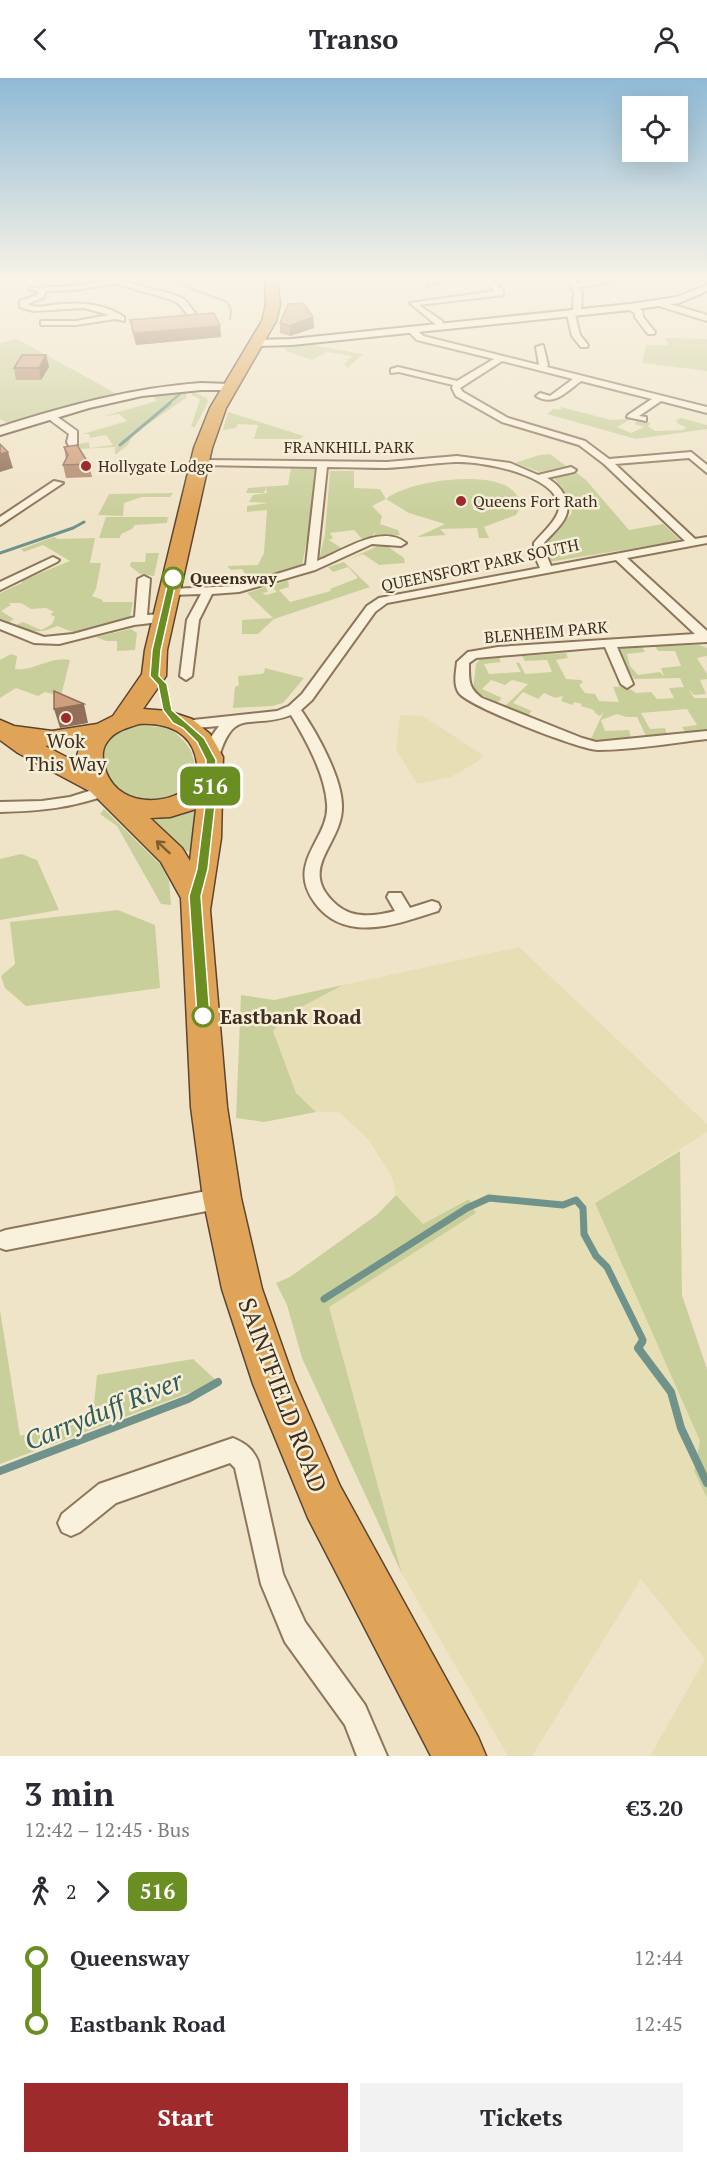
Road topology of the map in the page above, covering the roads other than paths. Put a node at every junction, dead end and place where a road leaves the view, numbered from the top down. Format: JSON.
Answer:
{"nodes":[{"id":1,"x":248,"y":357,"type":"edge"},
{"id":2,"x":494,"y":357,"type":"edge"},
{"id":3,"x":542,"y":357,"type":"edge"},
{"id":4,"x":500,"y":359,"type":"junction"},
{"id":5,"x":398,"y":369,"type":"dead end"},
{"id":6,"x":541,"y":369,"type":"junction"},
{"id":7,"x":580,"y":378,"type":"junction"},
{"id":8,"x":234,"y":380,"type":"junction"},
{"id":9,"x":458,"y":384,"type":"junction"},
{"id":10,"x":188,"y":386,"type":"junction"},
{"id":11,"x":167,"y":388,"type":"junction"},
{"id":12,"x":540,"y":396,"type":"dead end"},
{"id":13,"x":658,"y":399,"type":"junction"},
{"id":14,"x":218,"y":408,"type":"junction"},
{"id":15,"x":707,"y":410,"type":"edge"},
{"id":16,"x":49,"y":415,"type":"junction"},
{"id":17,"x":643,"y":419,"type":"dead end"},
{"id":18,"x":0,"y":431,"type":"edge"},
{"id":19,"x":74,"y":448,"type":"edge"},
{"id":20,"x":201,"y":462,"type":"junction"},
{"id":21,"x":607,"y":462,"type":"junction"},
{"id":22,"x":322,"y":465,"type":"junction"},
{"id":23,"x":571,"y":470,"type":"dead end"},
{"id":24,"x":707,"y":470,"type":"edge"},
{"id":25,"x":540,"y":477,"type":"junction"},
{"id":26,"x":58,"y":483,"type":"dead end"},
{"id":27,"x":0,"y":522,"type":"edge"},
{"id":28,"x":707,"y":540,"type":"edge"},
{"id":29,"x":692,"y":542,"type":"junction"},
{"id":30,"x":401,"y":543,"type":"dead end"},
{"id":31,"x":617,"y":555,"type":"junction"},
{"id":32,"x":53,"y":560,"type":"dead end"},
{"id":33,"x":311,"y":568,"type":"junction"},
{"id":34,"x":546,"y":568,"type":"junction"},
{"id":35,"x":144,"y":579,"type":"dead end"},
{"id":36,"x":0,"y":587,"type":"edge"},
{"id":37,"x":208,"y":591,"type":"junction"},
{"id":38,"x":170,"y":592,"type":"junction"},
{"id":39,"x":372,"y":592,"type":"dead end"},
{"id":40,"x":383,"y":600,"type":"junction"},
{"id":41,"x":141,"y":618,"type":"junction"},
{"id":42,"x":164,"y":618,"type":"junction"},
{"id":43,"x":0,"y":625,"type":"edge"},
{"id":44,"x":705,"y":638,"type":"edge"},
{"id":45,"x":609,"y":643,"type":"junction"},
{"id":46,"x":154,"y":676,"type":"junction"},
{"id":47,"x":186,"y":676,"type":"dead end"},
{"id":48,"x":627,"y":684,"type":"dead end"},
{"id":49,"x":294,"y":709,"type":"junction"},
{"id":50,"x":240,"y":719,"type":"junction"},
{"id":51,"x":180,"y":723,"type":"junction"},
{"id":52,"x":113,"y":725,"type":"junction"},
{"id":53,"x":5,"y":730,"type":"edge"},
{"id":54,"x":707,"y":735,"type":"edge"},
{"id":55,"x":210,"y":771,"type":"junction"},
{"id":56,"x":106,"y":792,"type":"junction"},
{"id":57,"x":0,"y":807,"type":"edge"},
{"id":58,"x":195,"y":896,"type":"junction"},
{"id":59,"x":394,"y":897,"type":"dead end"},
{"id":60,"x":432,"y":907,"type":"dead end"},
{"id":61,"x":405,"y":914,"type":"junction"},
{"id":62,"x":222,"y":1198,"type":"junction"},
{"id":63,"x":6,"y":1240,"type":"dead end"},
{"id":64,"x":71,"y":1523,"type":"dead end"},
{"id":65,"x":372,"y":1756,"type":"edge"},
{"id":66,"x":459,"y":1756,"type":"edge"}],
"edges":[{"from":1,"to":8,"type":"highway"},
{"from":2,"to":4,"type":"street"},
{"from":3,"to":6,"type":"street"},
{"from":4,"to":6,"type":"street"},
{"from":4,"to":9,"type":"street"},
{"from":5,"to":9,"type":"street"},
{"from":6,"to":7,"type":"street"},
{"from":7,"to":12,"type":"street"},
{"from":7,"to":13,"type":"street"},
{"from":8,"to":10,"type":"main road"},
{"from":8,"to":11,"type":"main road"},
{"from":8,"to":14,"type":"highway"},
{"from":9,"to":21,"type":"street"},
{"from":10,"to":11,"type":"main road"},
{"from":10,"to":14,"type":"main road"},
{"from":11,"to":16,"type":"main road"},
{"from":13,"to":15,"type":"street"},
{"from":13,"to":17,"type":"street"},
{"from":14,"to":20,"type":"highway"},
{"from":16,"to":18,"type":"main road"},
{"from":16,"to":19,"type":"street"},
{"from":20,"to":22,"type":"street","name":"FRANKHILL PARK"},
{"from":20,"to":38,"type":"highway"},
{"from":21,"to":24,"type":"street"},
{"from":21,"to":29,"type":"street"},
{"from":22,"to":25,"type":"street","name":"FRANKHILL PARK"},
{"from":22,"to":33,"type":"street"},
{"from":23,"to":25,"type":"street"},
{"from":25,"to":34,"type":"street"},
{"from":26,"to":27,"type":"street"},
{"from":28,"to":29,"type":"street","name":"QUEENSFORT PARK SOUTH"},
{"from":29,"to":31,"type":"street","name":"QUEENSFORT PARK SOUTH"},
{"from":30,"to":33,"type":"street"},
{"from":31,"to":34,"type":"street","name":"QUEENSFORT PARK SOUTH"},
{"from":31,"to":44,"type":"street"},
{"from":32,"to":36,"type":"street"},
{"from":33,"to":37,"type":"street"},
{"from":34,"to":40,"type":"street","name":"QUEENSFORT PARK SOUTH"},
{"from":35,"to":41,"type":"street"},
{"from":37,"to":38,"type":"street"},
{"from":37,"to":47,"type":"street"},
{"from":38,"to":42,"type":"highway"},
{"from":39,"to":40,"type":"street"},
{"from":40,"to":49,"type":"street","name":"QUEENSFORT PARK SOUTH"},
{"from":41,"to":42,"type":"street"},
{"from":41,"to":43,"type":"street"},
{"from":42,"to":46,"type":"highway"},
{"from":44,"to":45,"type":"street","name":"BLENHEIM PARK"},
{"from":45,"to":48,"type":"street"},
{"from":45,"to":54,"type":"street","name":"BLENHEIM PARK"},
{"from":46,"to":51,"type":"highway"},
{"from":46,"to":52,"type":"highway"},
{"from":49,"to":50,"type":"street"},
{"from":49,"to":61,"type":"street"},
{"from":50,"to":51,"type":"street"},
{"from":50,"to":55,"type":"street"},
{"from":51,"to":52,"type":"highway"},
{"from":51,"to":55,"type":"highway"},
{"from":52,"to":53,"type":"highway","name":"SAINTFIELD ROAD"},
{"from":52,"to":56,"type":"highway"},
{"from":53,"to":56,"type":"highway","name":"SAINTFIELD ROAD"},
{"from":55,"to":56,"type":"highway"},
{"from":55,"to":58,"type":"highway","name":"SAINTFIELD ROAD"},
{"from":56,"to":57,"type":"street"},
{"from":58,"to":56,"type":"highway","name":"SAINTFIELD ROAD","one_way":true},
{"from":58,"to":62,"type":"highway","name":"SAINTFIELD ROAD"},
{"from":59,"to":61,"type":"street"},
{"from":60,"to":61,"type":"street"},
{"from":62,"to":63,"type":"street"},
{"from":62,"to":66,"type":"highway","name":"SAINTFIELD ROAD"},
{"from":64,"to":65,"type":"street"}]}
